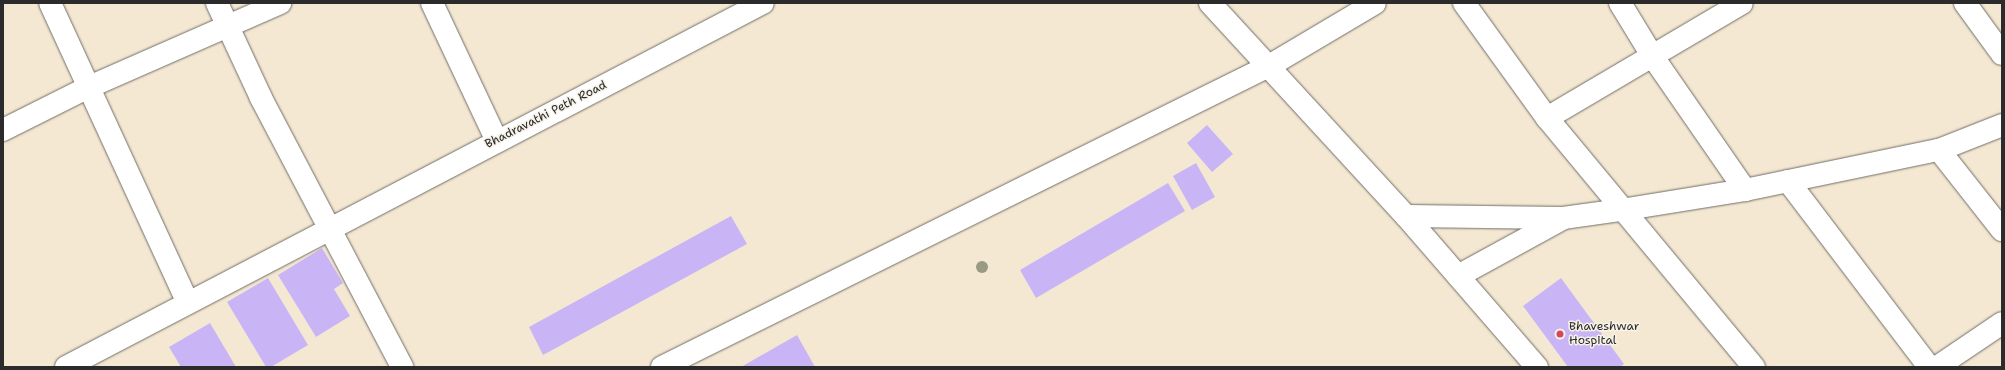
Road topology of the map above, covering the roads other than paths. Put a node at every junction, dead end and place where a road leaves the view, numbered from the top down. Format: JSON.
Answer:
{"nodes":[{"id":1,"x":50,"y":3,"type":"edge"},
{"id":2,"x":217,"y":3,"type":"edge"},
{"id":3,"x":280,"y":3,"type":"edge"},
{"id":4,"x":432,"y":3,"type":"edge"},
{"id":5,"x":763,"y":3,"type":"edge"},
{"id":6,"x":1210,"y":3,"type":"edge"},
{"id":7,"x":1375,"y":3,"type":"edge"},
{"id":8,"x":1464,"y":3,"type":"edge"},
{"id":9,"x":1620,"y":3,"type":"edge"},
{"id":10,"x":1742,"y":3,"type":"edge"},
{"id":11,"x":1965,"y":3,"type":"edge"},
{"id":12,"x":228,"y":26,"type":"junction"},
{"id":13,"x":2002,"y":54,"type":"edge"},
{"id":14,"x":1653,"y":57,"type":"junction"},
{"id":15,"x":1269,"y":66,"type":"junction"},
{"id":16,"x":89,"y":87,"type":"junction"},
{"id":17,"x":1547,"y":118,"type":"junction"},
{"id":18,"x":2002,"y":125,"type":"edge"},
{"id":19,"x":3,"y":130,"type":"edge"},
{"id":20,"x":497,"y":141,"type":"junction"},
{"id":21,"x":1938,"y":150,"type":"junction"},
{"id":22,"x":1788,"y":181,"type":"junction"},
{"id":23,"x":1745,"y":190,"type":"junction"},
{"id":24,"x":1621,"y":210,"type":"junction"},
{"id":25,"x":1406,"y":216,"type":"junction"},
{"id":26,"x":1563,"y":218,"type":"junction"},
{"id":27,"x":330,"y":228,"type":"junction"},
{"id":28,"x":2002,"y":230,"type":"edge"},
{"id":29,"x":1458,"y":276,"type":"junction"},
{"id":30,"x":188,"y":303,"type":"junction"},
{"id":31,"x":2002,"y":322,"type":"edge"},
{"id":32,"x":66,"y":367,"type":"edge"},
{"id":33,"x":402,"y":367,"type":"edge"},
{"id":34,"x":662,"y":367,"type":"edge"},
{"id":35,"x":1537,"y":367,"type":"edge"},
{"id":36,"x":1754,"y":367,"type":"edge"},
{"id":37,"x":1929,"y":367,"type":"edge"},
{"id":38,"x":1937,"y":367,"type":"edge"}],
"edges":[{"from":1,"to":16,"type":"street"},
{"from":2,"to":12,"type":"street"},
{"from":3,"to":12,"type":"street"},
{"from":4,"to":20,"type":"street"},
{"from":5,"to":20,"type":"street","name":"Bhadravathi Peth Road"},
{"from":6,"to":15,"type":"street"},
{"from":7,"to":15,"type":"street"},
{"from":8,"to":17,"type":"street"},
{"from":9,"to":14,"type":"street"},
{"from":10,"to":14,"type":"street"},
{"from":11,"to":13,"type":"street"},
{"from":12,"to":16,"type":"street"},
{"from":12,"to":27,"type":"street"},
{"from":14,"to":17,"type":"street"},
{"from":14,"to":23,"type":"street"},
{"from":15,"to":25,"type":"street"},
{"from":15,"to":34,"type":"street"},
{"from":16,"to":19,"type":"street"},
{"from":16,"to":30,"type":"street"},
{"from":17,"to":24,"type":"street"},
{"from":18,"to":21,"type":"street"},
{"from":20,"to":27,"type":"street","name":"Bhadravathi Peth Road"},
{"from":21,"to":22,"type":"street"},
{"from":21,"to":28,"type":"street"},
{"from":22,"to":23,"type":"street"},
{"from":22,"to":37,"type":"street"},
{"from":23,"to":24,"type":"street"},
{"from":24,"to":26,"type":"street"},
{"from":24,"to":36,"type":"street"},
{"from":25,"to":26,"type":"street"},
{"from":25,"to":29,"type":"street"},
{"from":26,"to":29,"type":"street"},
{"from":27,"to":30,"type":"street","name":"Bhadravathi Peth Road"},
{"from":27,"to":33,"type":"street"},
{"from":29,"to":35,"type":"street"},
{"from":30,"to":32,"type":"street","name":"Bhadravathi Peth Road"},
{"from":31,"to":38,"type":"street"}]}
